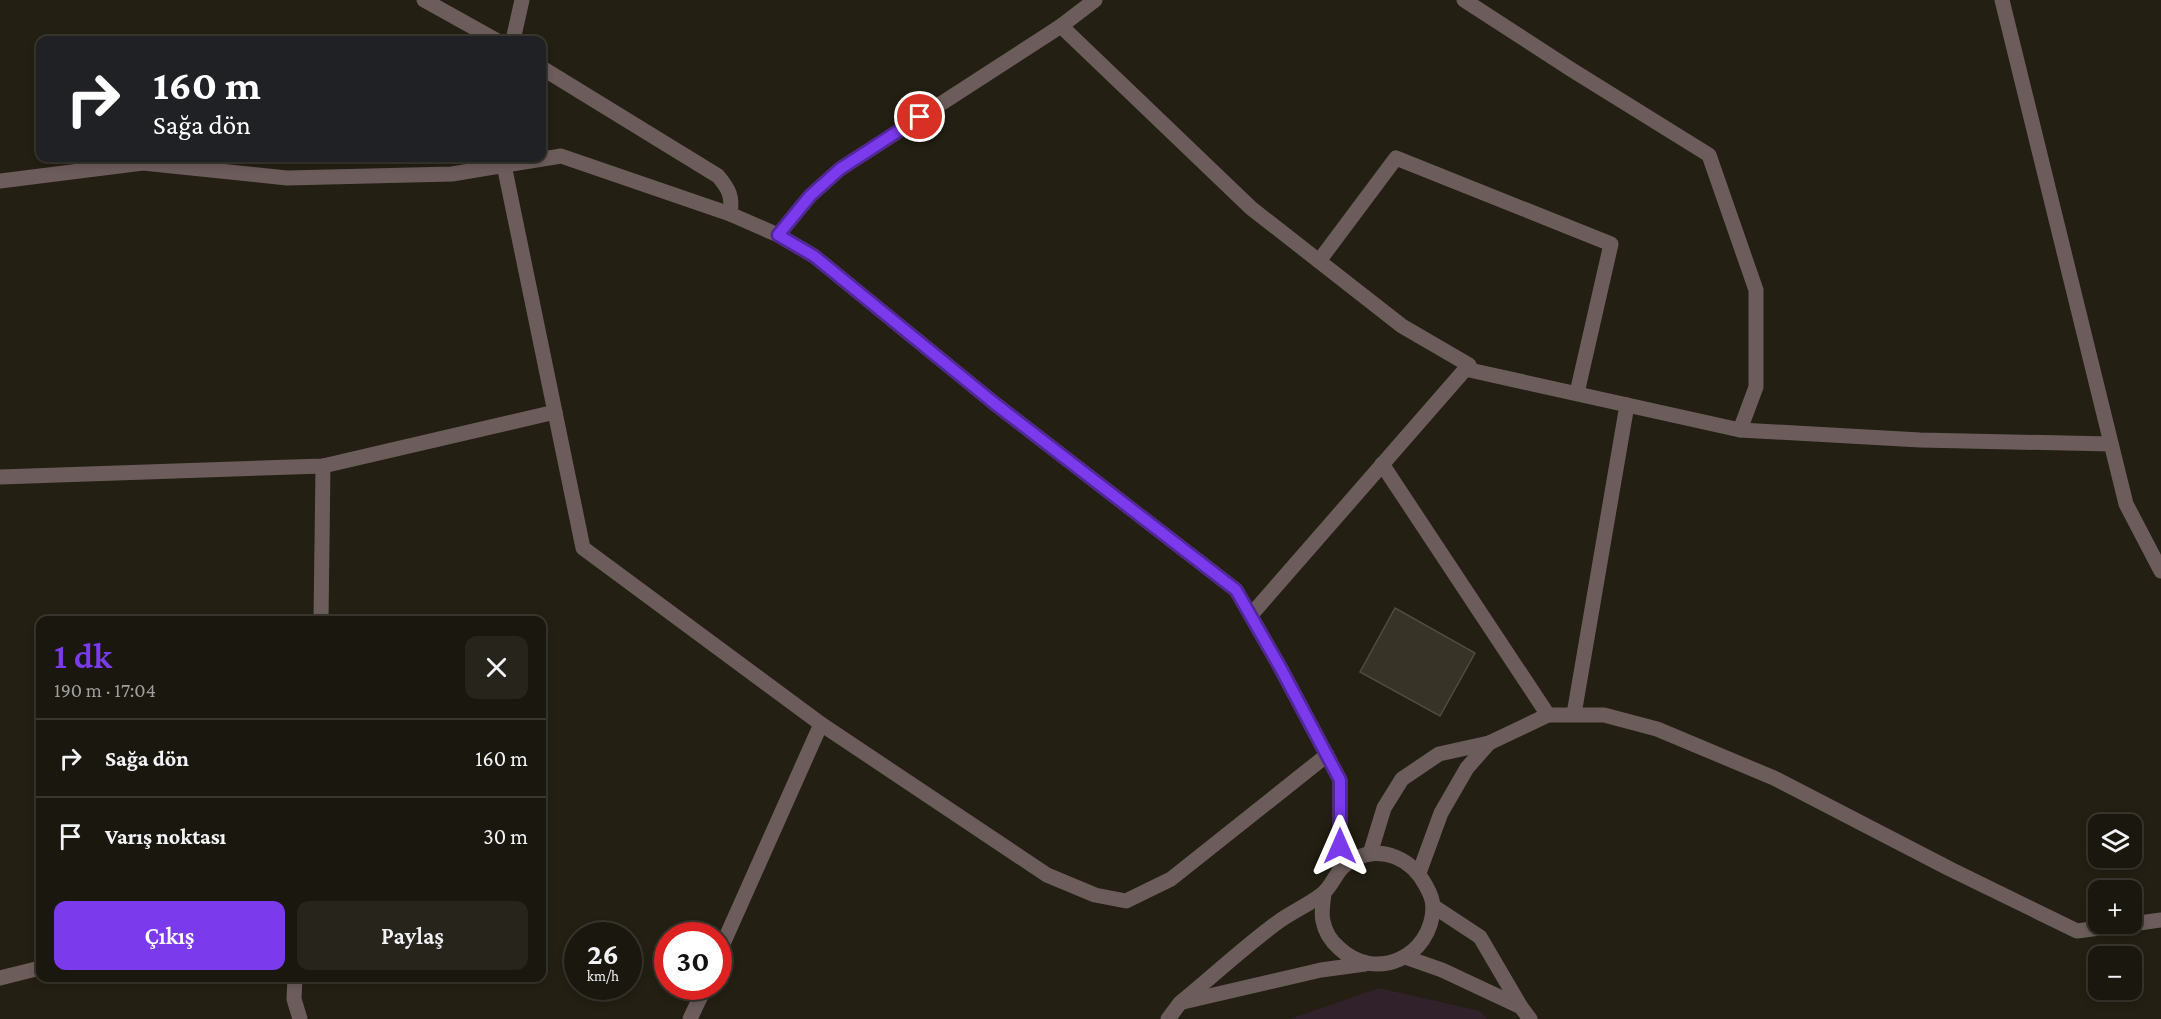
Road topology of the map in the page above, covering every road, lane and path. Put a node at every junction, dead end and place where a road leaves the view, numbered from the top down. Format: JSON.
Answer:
{"nodes":[{"id":1,"x":424,"y":0,"type":"edge"},
{"id":2,"x":522,"y":0,"type":"edge"},
{"id":3,"x":1095,"y":0,"type":"edge"},
{"id":4,"x":1464,"y":0,"type":"edge"},
{"id":5,"x":2002,"y":0,"type":"edge"},
{"id":6,"x":1061,"y":26,"type":"junction"},
{"id":7,"x":489,"y":36,"type":"edge"},
{"id":8,"x":514,"y":36,"type":"edge"},
{"id":9,"x":546,"y":70,"type":"edge"},
{"id":10,"x":546,"y":158,"type":"edge"},
{"id":11,"x":523,"y":162,"type":"edge"},
{"id":12,"x":504,"y":165,"type":"junction"},
{"id":13,"x":0,"y":181,"type":"edge"},
{"id":14,"x":730,"y":214,"type":"junction"},
{"id":15,"x":778,"y":235,"type":"junction"},
{"id":16,"x":1319,"y":261,"type":"junction"},
{"id":17,"x":1465,"y":369,"type":"junction"},
{"id":18,"x":1577,"y":393,"type":"junction"},
{"id":19,"x":1627,"y":405,"type":"junction"},
{"id":20,"x":555,"y":411,"type":"junction"},
{"id":21,"x":1740,"y":430,"type":"junction"},
{"id":22,"x":2111,"y":444,"type":"junction"},
{"id":23,"x":1382,"y":464,"type":"junction"},
{"id":24,"x":323,"y":466,"type":"junction"},
{"id":25,"x":0,"y":477,"type":"edge"},
{"id":26,"x":2161,"y":571,"type":"edge"},
{"id":27,"x":1251,"y":615,"type":"junction"},
{"id":28,"x":321,"y":616,"type":"edge"},
{"id":29,"x":1574,"y":714,"type":"junction"},
{"id":30,"x":1548,"y":715,"type":"junction"},
{"id":31,"x":820,"y":724,"type":"junction"},
{"id":32,"x":1489,"y":743,"type":"junction"},
{"id":33,"x":1327,"y":755,"type":"junction"},
{"id":34,"x":1370,"y":854,"type":"junction"},
{"id":35,"x":1340,"y":867,"type":"junction"},
{"id":36,"x":1419,"y":873,"type":"junction"},
{"id":37,"x":1324,"y":894,"type":"junction"},
{"id":38,"x":1433,"y":906,"type":"junction"},
{"id":39,"x":2161,"y":920,"type":"edge"},
{"id":40,"x":2142,"y":923,"type":"edge"},
{"id":41,"x":732,"y":924,"type":"edge"},
{"id":42,"x":2088,"y":930,"type":"edge"},
{"id":43,"x":1406,"y":957,"type":"junction"},
{"id":44,"x":1365,"y":964,"type":"junction"},
{"id":45,"x":36,"y":969,"type":"edge"},
{"id":46,"x":0,"y":978,"type":"edge"},
{"id":47,"x":295,"y":982,"type":"edge"},
{"id":48,"x":699,"y":1000,"type":"edge"},
{"id":49,"x":1180,"y":1003,"type":"junction"},
{"id":50,"x":1525,"y":1013,"type":"edge"},
{"id":51,"x":300,"y":1019,"type":"edge"},
{"id":52,"x":690,"y":1019,"type":"edge"},
{"id":53,"x":1168,"y":1019,"type":"edge"}],
"edges":[{"from":1,"to":7,"type":"street"},
{"from":2,"to":8,"type":"street"},
{"from":3,"to":6,"type":"street"},
{"from":4,"to":21,"type":"street"},
{"from":5,"to":22,"type":"street"},
{"from":6,"to":15,"type":"street"},
{"from":6,"to":16,"type":"street"},
{"from":9,"to":14,"type":"street"},
{"from":10,"to":14,"type":"street"},
{"from":11,"to":12,"type":"street"},
{"from":12,"to":13,"type":"street"},
{"from":12,"to":20,"type":"street"},
{"from":14,"to":15,"type":"street"},
{"from":15,"to":27,"type":"street"},
{"from":16,"to":17,"type":"street"},
{"from":16,"to":18,"type":"street"},
{"from":17,"to":18,"type":"street"},
{"from":17,"to":23,"type":"street"},
{"from":18,"to":19,"type":"street"},
{"from":19,"to":21,"type":"street"},
{"from":19,"to":29,"type":"street"},
{"from":20,"to":24,"type":"street"},
{"from":20,"to":31,"type":"street"},
{"from":21,"to":22,"type":"street"},
{"from":22,"to":26,"type":"street"},
{"from":23,"to":27,"type":"street"},
{"from":23,"to":30,"type":"street"},
{"from":24,"to":25,"type":"street"},
{"from":24,"to":28,"type":"street"},
{"from":27,"to":33,"type":"street"},
{"from":29,"to":30,"type":"street"},
{"from":29,"to":42,"type":"street"},
{"from":30,"to":32,"type":"street"},
{"from":31,"to":33,"type":"street"},
{"from":31,"to":41,"type":"street"},
{"from":32,"to":34,"type":"street"},
{"from":32,"to":36,"type":"street"},
{"from":33,"to":35,"type":"street"},
{"from":34,"to":35,"type":"street"},
{"from":34,"to":36,"type":"street"},
{"from":35,"to":37,"type":"street"},
{"from":36,"to":38,"type":"street"},
{"from":37,"to":44,"type":"street"},
{"from":37,"to":49,"type":"street"},
{"from":38,"to":43,"type":"street"},
{"from":38,"to":50,"type":"street"},
{"from":39,"to":40,"type":"street"},
{"from":43,"to":44,"type":"street"},
{"from":43,"to":50,"type":"street"},
{"from":44,"to":49,"type":"street"},
{"from":45,"to":46,"type":"street"},
{"from":47,"to":51,"type":"street"},
{"from":48,"to":52,"type":"street"},
{"from":49,"to":53,"type":"street"}]}
